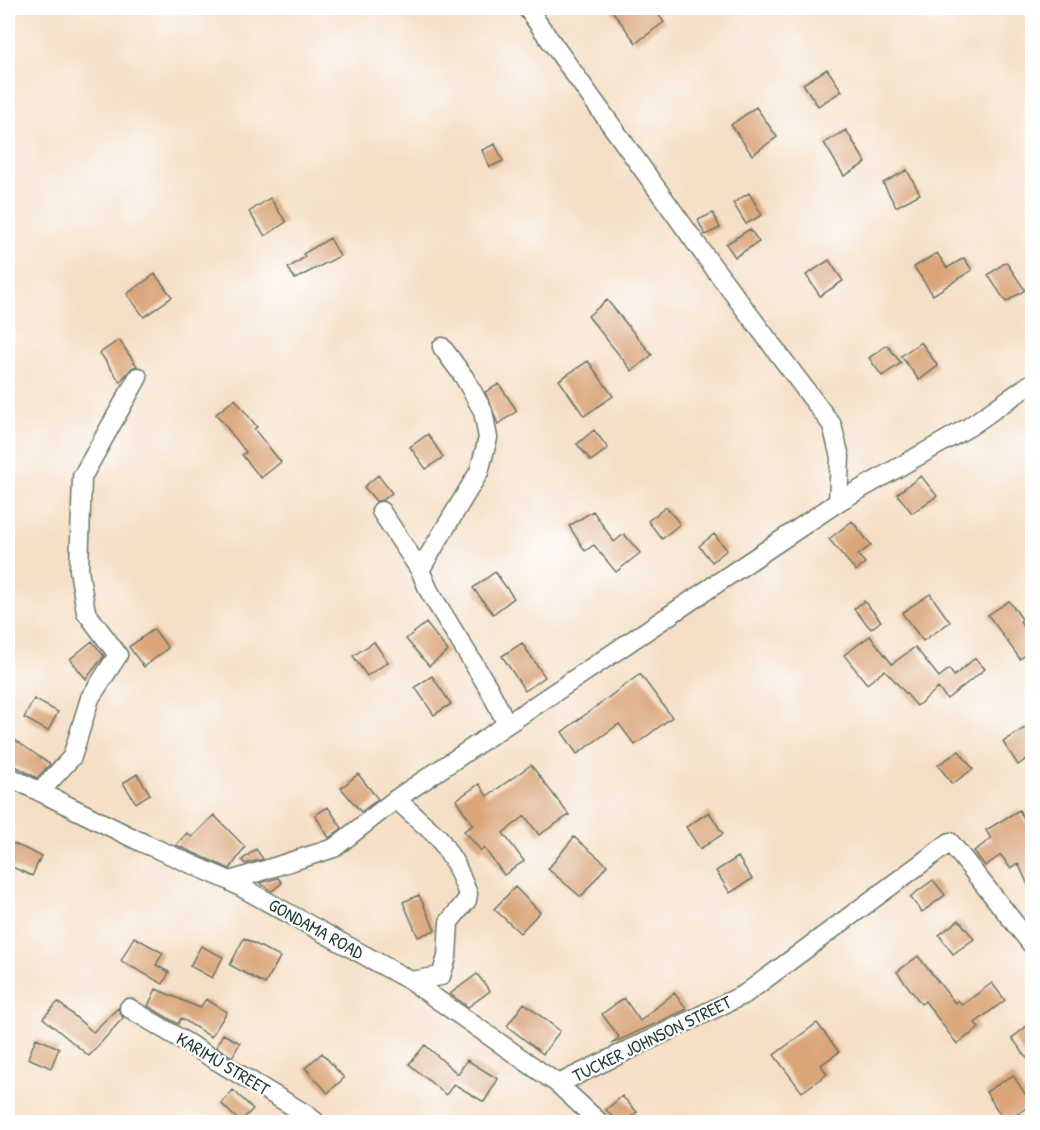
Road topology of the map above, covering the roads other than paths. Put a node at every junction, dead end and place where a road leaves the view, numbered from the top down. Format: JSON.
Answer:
{"nodes":[{"id":1,"x":527,"y":8,"type":"edge"},
{"id":2,"x":442,"y":347,"type":"dead end"},
{"id":3,"x":138,"y":377,"type":"dead end"},
{"id":4,"x":1032,"y":383,"type":"edge"},
{"id":5,"x":838,"y":501,"type":"junction"},
{"id":6,"x":381,"y":511,"type":"dead end"},
{"id":7,"x":420,"y":570,"type":"junction"},
{"id":8,"x":507,"y":724,"type":"junction"},
{"id":9,"x":8,"y":776,"type":"edge"},
{"id":10,"x":40,"y":792,"type":"junction"},
{"id":11,"x":396,"y":799,"type":"junction"},
{"id":12,"x":230,"y":881,"type":"junction"},
{"id":13,"x":1032,"y":945,"type":"edge"},
{"id":14,"x":411,"y":981,"type":"junction"},
{"id":15,"x":129,"y":1008,"type":"dead end"},
{"id":16,"x":558,"y":1084,"type":"junction"},
{"id":17,"x":316,"y":1122,"type":"edge"},
{"id":18,"x":599,"y":1122,"type":"edge"}],
"edges":[{"from":1,"to":5,"type":"street"},
{"from":2,"to":7,"type":"street"},
{"from":3,"to":10,"type":"street"},
{"from":4,"to":5,"type":"street"},
{"from":5,"to":8,"type":"street"},
{"from":6,"to":7,"type":"street"},
{"from":7,"to":8,"type":"street"},
{"from":8,"to":11,"type":"street"},
{"from":9,"to":10,"type":"street","name":"GONDAMA ROAD"},
{"from":10,"to":12,"type":"street","name":"GONDAMA ROAD"},
{"from":11,"to":12,"type":"street"},
{"from":11,"to":14,"type":"street"},
{"from":12,"to":14,"type":"street","name":"GONDAMA ROAD"},
{"from":13,"to":16,"type":"street","name":"TUCKER JOHNSON STREET"},
{"from":14,"to":16,"type":"street","name":"GONDAMA ROAD"},
{"from":15,"to":17,"type":"street","name":"KARIMU STREET"},
{"from":16,"to":18,"type":"street","name":"GONDAMA ROAD"}]}
